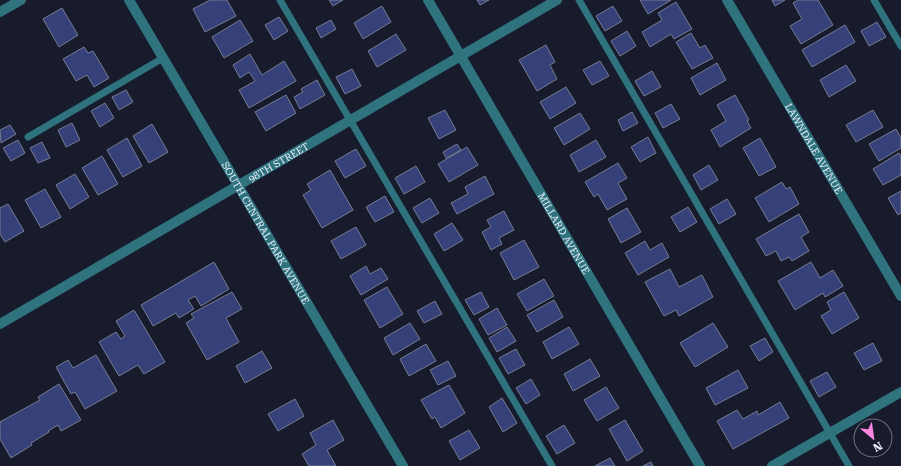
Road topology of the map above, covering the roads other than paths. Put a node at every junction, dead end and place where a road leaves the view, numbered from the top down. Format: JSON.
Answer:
{"nodes":[{"id":1,"x":21,"y":0,"type":"edge"},
{"id":2,"x":129,"y":0,"type":"edge"},
{"id":3,"x":280,"y":0,"type":"edge"},
{"id":4,"x":428,"y":0,"type":"edge"},
{"id":5,"x":556,"y":0,"type":"edge"},
{"id":6,"x":579,"y":0,"type":"edge"},
{"id":7,"x":727,"y":0,"type":"edge"},
{"id":8,"x":874,"y":0,"type":"edge"},
{"id":9,"x":0,"y":12,"type":"edge"},
{"id":10,"x":901,"y":46,"type":"edge"},
{"id":11,"x":461,"y":56,"type":"junction"},
{"id":12,"x":163,"y":58,"type":"junction"},
{"id":13,"x":351,"y":120,"type":"junction"},
{"id":14,"x":28,"y":137,"type":"dead end"},
{"id":15,"x":238,"y":186,"type":"junction"},
{"id":16,"x":901,"y":296,"type":"edge"},
{"id":17,"x":0,"y":324,"type":"edge"},
{"id":18,"x":901,"y":392,"type":"edge"},
{"id":19,"x":830,"y":432,"type":"junction"},
{"id":20,"x":403,"y":466,"type":"edge"},
{"id":21,"x":552,"y":466,"type":"edge"},
{"id":22,"x":700,"y":466,"type":"edge"},
{"id":23,"x":772,"y":466,"type":"edge"},
{"id":24,"x":849,"y":466,"type":"edge"}],
"edges":[{"from":1,"to":9,"type":"street"},
{"from":2,"to":12,"type":"street","name":"SOUTH CENTRAL PARK AVENUE"},
{"from":3,"to":13,"type":"lane"},
{"from":4,"to":11,"type":"street","name":"MILLARD AVENUE"},
{"from":5,"to":11,"type":"street","name":"98TH STREET"},
{"from":6,"to":19,"type":"lane"},
{"from":7,"to":16,"type":"street","name":"LAWNDALE AVENUE"},
{"from":8,"to":10,"type":"lane"},
{"from":11,"to":13,"type":"street","name":"98TH STREET"},
{"from":11,"to":22,"type":"street","name":"MILLARD AVENUE"},
{"from":12,"to":14,"type":"lane"},
{"from":12,"to":15,"type":"street","name":"SOUTH CENTRAL PARK AVENUE"},
{"from":13,"to":15,"type":"street","name":"98TH STREET"},
{"from":13,"to":21,"type":"lane"},
{"from":15,"to":17,"type":"street","name":"98TH STREET"},
{"from":15,"to":20,"type":"street","name":"SOUTH CENTRAL PARK AVENUE"},
{"from":18,"to":19,"type":"street"},
{"from":19,"to":23,"type":"street"},
{"from":19,"to":24,"type":"lane"}]}
